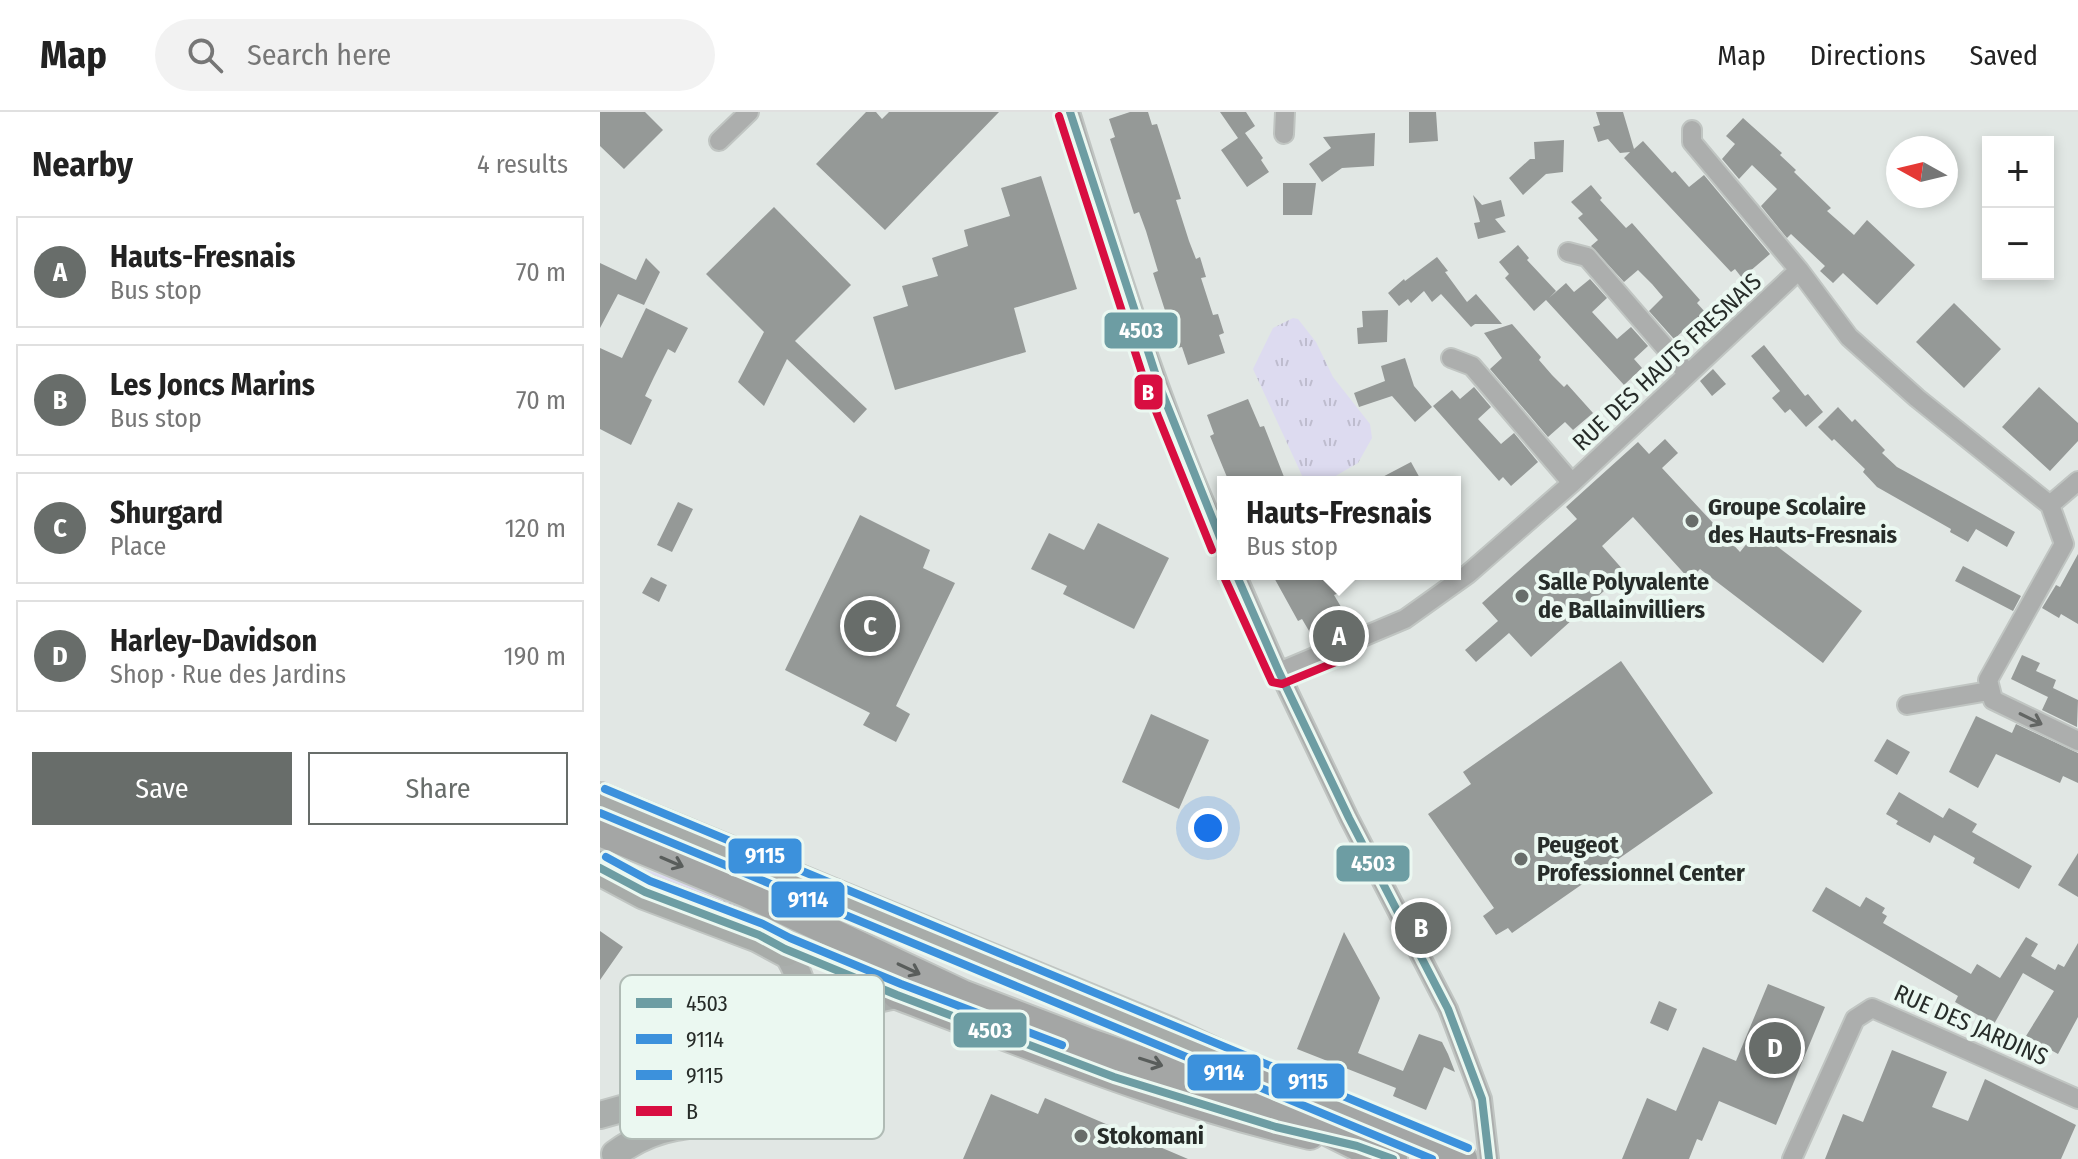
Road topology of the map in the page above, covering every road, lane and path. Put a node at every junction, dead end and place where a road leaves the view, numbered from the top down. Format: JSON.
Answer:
{"nodes":[{"id":1,"x":749,"y":112,"type":"edge"},
{"id":2,"x":1070,"y":112,"type":"edge"},
{"id":3,"x":1285,"y":112,"type":"edge"},
{"id":4,"x":1692,"y":130,"type":"dead end"},
{"id":5,"x":1284,"y":134,"type":"dead end"},
{"id":6,"x":719,"y":141,"type":"dead end"},
{"id":7,"x":1568,"y":252,"type":"dead end"},
{"id":8,"x":1799,"y":270,"type":"junction"},
{"id":9,"x":1451,"y":358,"type":"dead end"},
{"id":10,"x":1688,"y":374,"type":"junction"},
{"id":11,"x":2078,"y":481,"type":"edge"},
{"id":12,"x":1572,"y":483,"type":"junction"},
{"id":13,"x":2050,"y":505,"type":"junction"},
{"id":14,"x":1217,"y":532,"type":"edge"},
{"id":15,"x":1461,"y":579,"type":"edge"},
{"id":16,"x":1239,"y":580,"type":"edge"},
{"id":17,"x":1460,"y":580,"type":"edge"},
{"id":18,"x":1279,"y":672,"type":"junction"},
{"id":19,"x":1989,"y":691,"type":"junction"},
{"id":20,"x":1907,"y":705,"type":"dead end"},
{"id":21,"x":2078,"y":741,"type":"edge"},
{"id":22,"x":600,"y":800,"type":"edge"},
{"id":23,"x":600,"y":832,"type":"edge"},
{"id":24,"x":600,"y":868,"type":"edge"},
{"id":25,"x":785,"y":949,"type":"joint"},
{"id":26,"x":799,"y":975,"type":"edge"},
{"id":27,"x":897,"y":995,"type":"joint"},
{"id":28,"x":884,"y":997,"type":"edge"},
{"id":29,"x":1237,"y":1066,"type":"joint"},
{"id":30,"x":2078,"y":1099,"type":"edge"},
{"id":31,"x":620,"y":1109,"type":"edge"},
{"id":32,"x":600,"y":1115,"type":"edge"},
{"id":33,"x":600,"y":1128,"type":"edge"},
{"id":34,"x":636,"y":1139,"type":"edge"},
{"id":35,"x":1357,"y":1146,"type":"junction"},
{"id":36,"x":615,"y":1157,"type":"edge"},
{"id":37,"x":1393,"y":1159,"type":"edge"},
{"id":38,"x":1463,"y":1159,"type":"edge"},
{"id":39,"x":1489,"y":1159,"type":"edge"},
{"id":40,"x":1792,"y":1159,"type":"edge"}],
"edges":[{"from":1,"to":6,"type":"street"},
{"from":2,"to":14,"type":"street"},
{"from":3,"to":5,"type":"street"},
{"from":4,"to":8,"type":"street"},
{"from":7,"to":10,"type":"street"},
{"from":8,"to":10,"type":"street","name":"RUE DES HAUTS FRESNAIS"},
{"from":8,"to":13,"type":"street"},
{"from":9,"to":12,"type":"street"},
{"from":10,"to":12,"type":"street","name":"RUE DES HAUTS FRESNAIS"},
{"from":11,"to":13,"type":"street"},
{"from":12,"to":15,"type":"street","name":"RUE DES HAUTS FRESNAIS"},
{"from":13,"to":19,"type":"street"},
{"from":16,"to":18,"type":"street"},
{"from":17,"to":18,"type":"street","name":"RUE DES HAUTS FRESNAIS"},
{"from":18,"to":39,"type":"street"},
{"from":19,"to":20,"type":"street"},
{"from":19,"to":21,"type":"street","one_way":true},
{"from":22,"to":29,"type":"highway"},
{"from":23,"to":35,"type":"main road","one_way":true},
{"from":24,"to":25,"type":"highway"},
{"from":25,"to":26,"type":"street"},
{"from":27,"to":28,"type":"street"},
{"from":27,"to":35,"type":"main road"},
{"from":29,"to":38,"type":"main road"},
{"from":30,"to":40,"type":"street","name":"RUE DES JARDINS"},
{"from":31,"to":32,"type":"street"},
{"from":33,"to":36,"type":"street"},
{"from":34,"to":36,"type":"street"},
{"from":35,"to":37,"type":"main road"}]}
